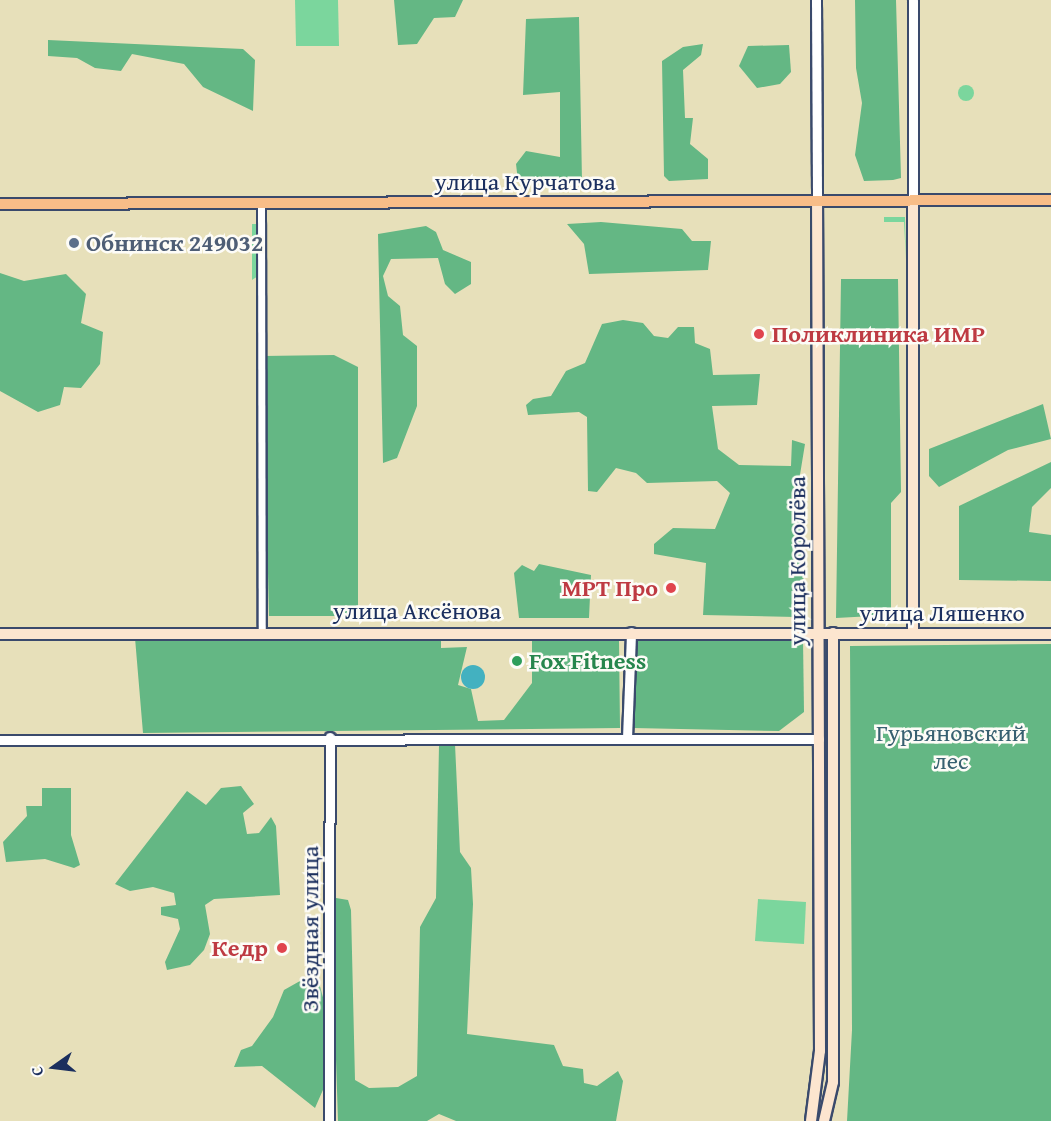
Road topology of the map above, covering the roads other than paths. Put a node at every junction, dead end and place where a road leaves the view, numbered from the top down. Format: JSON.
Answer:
{"nodes":[{"id":1,"x":816,"y":0,"type":"edge"},
{"id":2,"x":913,"y":0,"type":"edge"},
{"id":3,"x":913,"y":200,"type":"junction"},
{"id":4,"x":1051,"y":200,"type":"edge"},
{"id":5,"x":817,"y":201,"type":"junction"},
{"id":6,"x":261,"y":203,"type":"junction"},
{"id":7,"x":0,"y":204,"type":"edge"},
{"id":8,"x":262,"y":631,"type":"junction"},
{"id":9,"x":631,"y":632,"type":"junction"},
{"id":10,"x":833,"y":633,"type":"junction"},
{"id":11,"x":0,"y":634,"type":"edge"},
{"id":12,"x":818,"y":634,"type":"junction"},
{"id":13,"x":913,"y":634,"type":"junction"},
{"id":14,"x":1051,"y":634,"type":"edge"},
{"id":15,"x":330,"y":737,"type":"junction"},
{"id":16,"x":627,"y":738,"type":"junction"},
{"id":17,"x":819,"y":739,"type":"junction"},
{"id":18,"x":0,"y":740,"type":"edge"},
{"id":19,"x":831,"y":740,"type":"junction"},
{"id":20,"x":329,"y":1121,"type":"edge"},
{"id":21,"x":811,"y":1121,"type":"edge"},
{"id":22,"x":824,"y":1121,"type":"edge"}],
"edges":[{"from":1,"to":5,"type":"street","name":"улица Королёва"},
{"from":2,"to":3,"type":"street"},
{"from":3,"to":4,"type":"main road","name":"улица Курчатова"},
{"from":3,"to":5,"type":"main road","name":"улица Курчатова"},
{"from":3,"to":13,"type":"main road"},
{"from":5,"to":6,"type":"main road","name":"улица Курчатова"},
{"from":5,"to":12,"type":"main road","name":"улица Королёва"},
{"from":6,"to":7,"type":"main road","name":"улица Курчатова"},
{"from":6,"to":8,"type":"street"},
{"from":8,"to":9,"type":"main road","name":"улица Аксёнова"},
{"from":8,"to":11,"type":"main road","name":"улица Аксёнова"},
{"from":9,"to":12,"type":"main road","name":"улица Аксёнова"},
{"from":9,"to":16,"type":"street"},
{"from":10,"to":12,"type":"main road","name":"улица Аксёнова"},
{"from":10,"to":13,"type":"main road","name":"улица Ляшенко"},
{"from":10,"to":19,"type":"main road","name":"улица Королёва"},
{"from":12,"to":17,"type":"main road","name":"улица Королёва"},
{"from":13,"to":14,"type":"main road","name":"улица Ляшенко"},
{"from":15,"to":16,"type":"street"},
{"from":15,"to":18,"type":"street"},
{"from":15,"to":20,"type":"street","name":"Звёздная улица"},
{"from":16,"to":17,"type":"street"},
{"from":17,"to":19,"type":"main road"},
{"from":17,"to":21,"type":"main road","name":"улица Королёва"},
{"from":19,"to":22,"type":"main road","name":"улица Королёва"}]}
